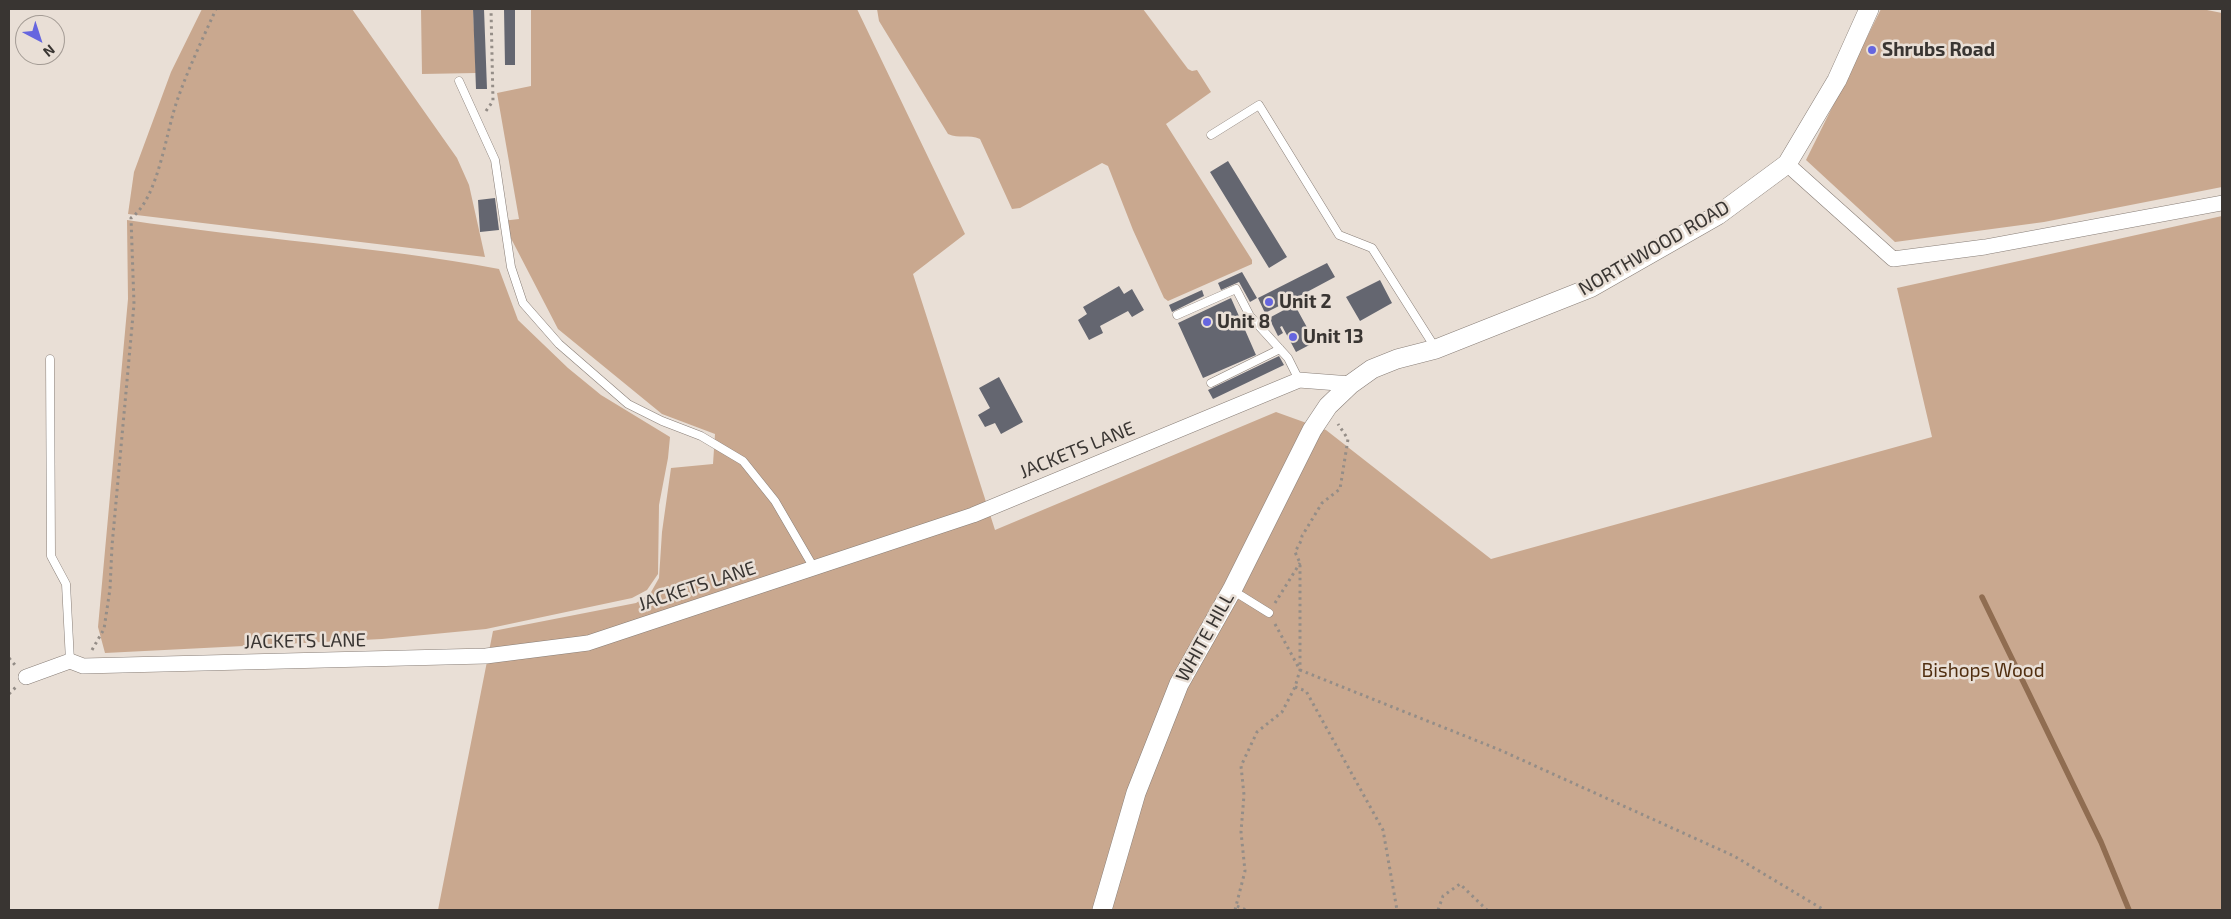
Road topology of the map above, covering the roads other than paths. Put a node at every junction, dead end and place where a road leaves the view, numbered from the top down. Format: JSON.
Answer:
{"nodes":[{"id":1,"x":1869,"y":9,"type":"edge"},
{"id":2,"x":459,"y":81,"type":"dead end"},
{"id":3,"x":1211,"y":135,"type":"dead end"},
{"id":4,"x":1787,"y":164,"type":"junction"},
{"id":5,"x":2222,"y":203,"type":"edge"},
{"id":6,"x":1177,"y":316,"type":"dead end"},
{"id":7,"x":1280,"y":349,"type":"junction"},
{"id":8,"x":1436,"y":349,"type":"junction"},
{"id":9,"x":50,"y":359,"type":"dead end"},
{"id":10,"x":1299,"y":380,"type":"junction"},
{"id":11,"x":1211,"y":383,"type":"dead end"},
{"id":12,"x":1351,"y":384,"type":"junction"},
{"id":13,"x":814,"y":568,"type":"junction"},
{"id":14,"x":1232,"y":590,"type":"junction"},
{"id":15,"x":1269,"y":613,"type":"road end"},
{"id":16,"x":76,"y":664,"type":"junction"},
{"id":17,"x":26,"y":677,"type":"dead end"},
{"id":18,"x":1102,"y":910,"type":"edge"}],
"edges":[{"from":1,"to":4,"type":"street","name":"NORTHWOOD ROAD"},
{"from":2,"to":13,"type":"lane"},
{"from":3,"to":8,"type":"lane"},
{"from":4,"to":5,"type":"street"},
{"from":4,"to":8,"type":"street","name":"NORTHWOOD ROAD"},
{"from":6,"to":7,"type":"lane"},
{"from":7,"to":10,"type":"lane"},
{"from":7,"to":11,"type":"lane"},
{"from":8,"to":12,"type":"street","name":"NORTHWOOD ROAD"},
{"from":9,"to":16,"type":"lane"},
{"from":10,"to":12,"type":"street","name":"JACKETS LANE"},
{"from":10,"to":13,"type":"street","name":"JACKETS LANE"},
{"from":12,"to":14,"type":"street","name":"WHITE HILL"},
{"from":13,"to":16,"type":"street","name":"JACKETS LANE"},
{"from":14,"to":15,"type":"lane"},
{"from":14,"to":18,"type":"street","name":"WHITE HILL"},
{"from":16,"to":17,"type":"street","name":"JACKETS LANE"}]}
